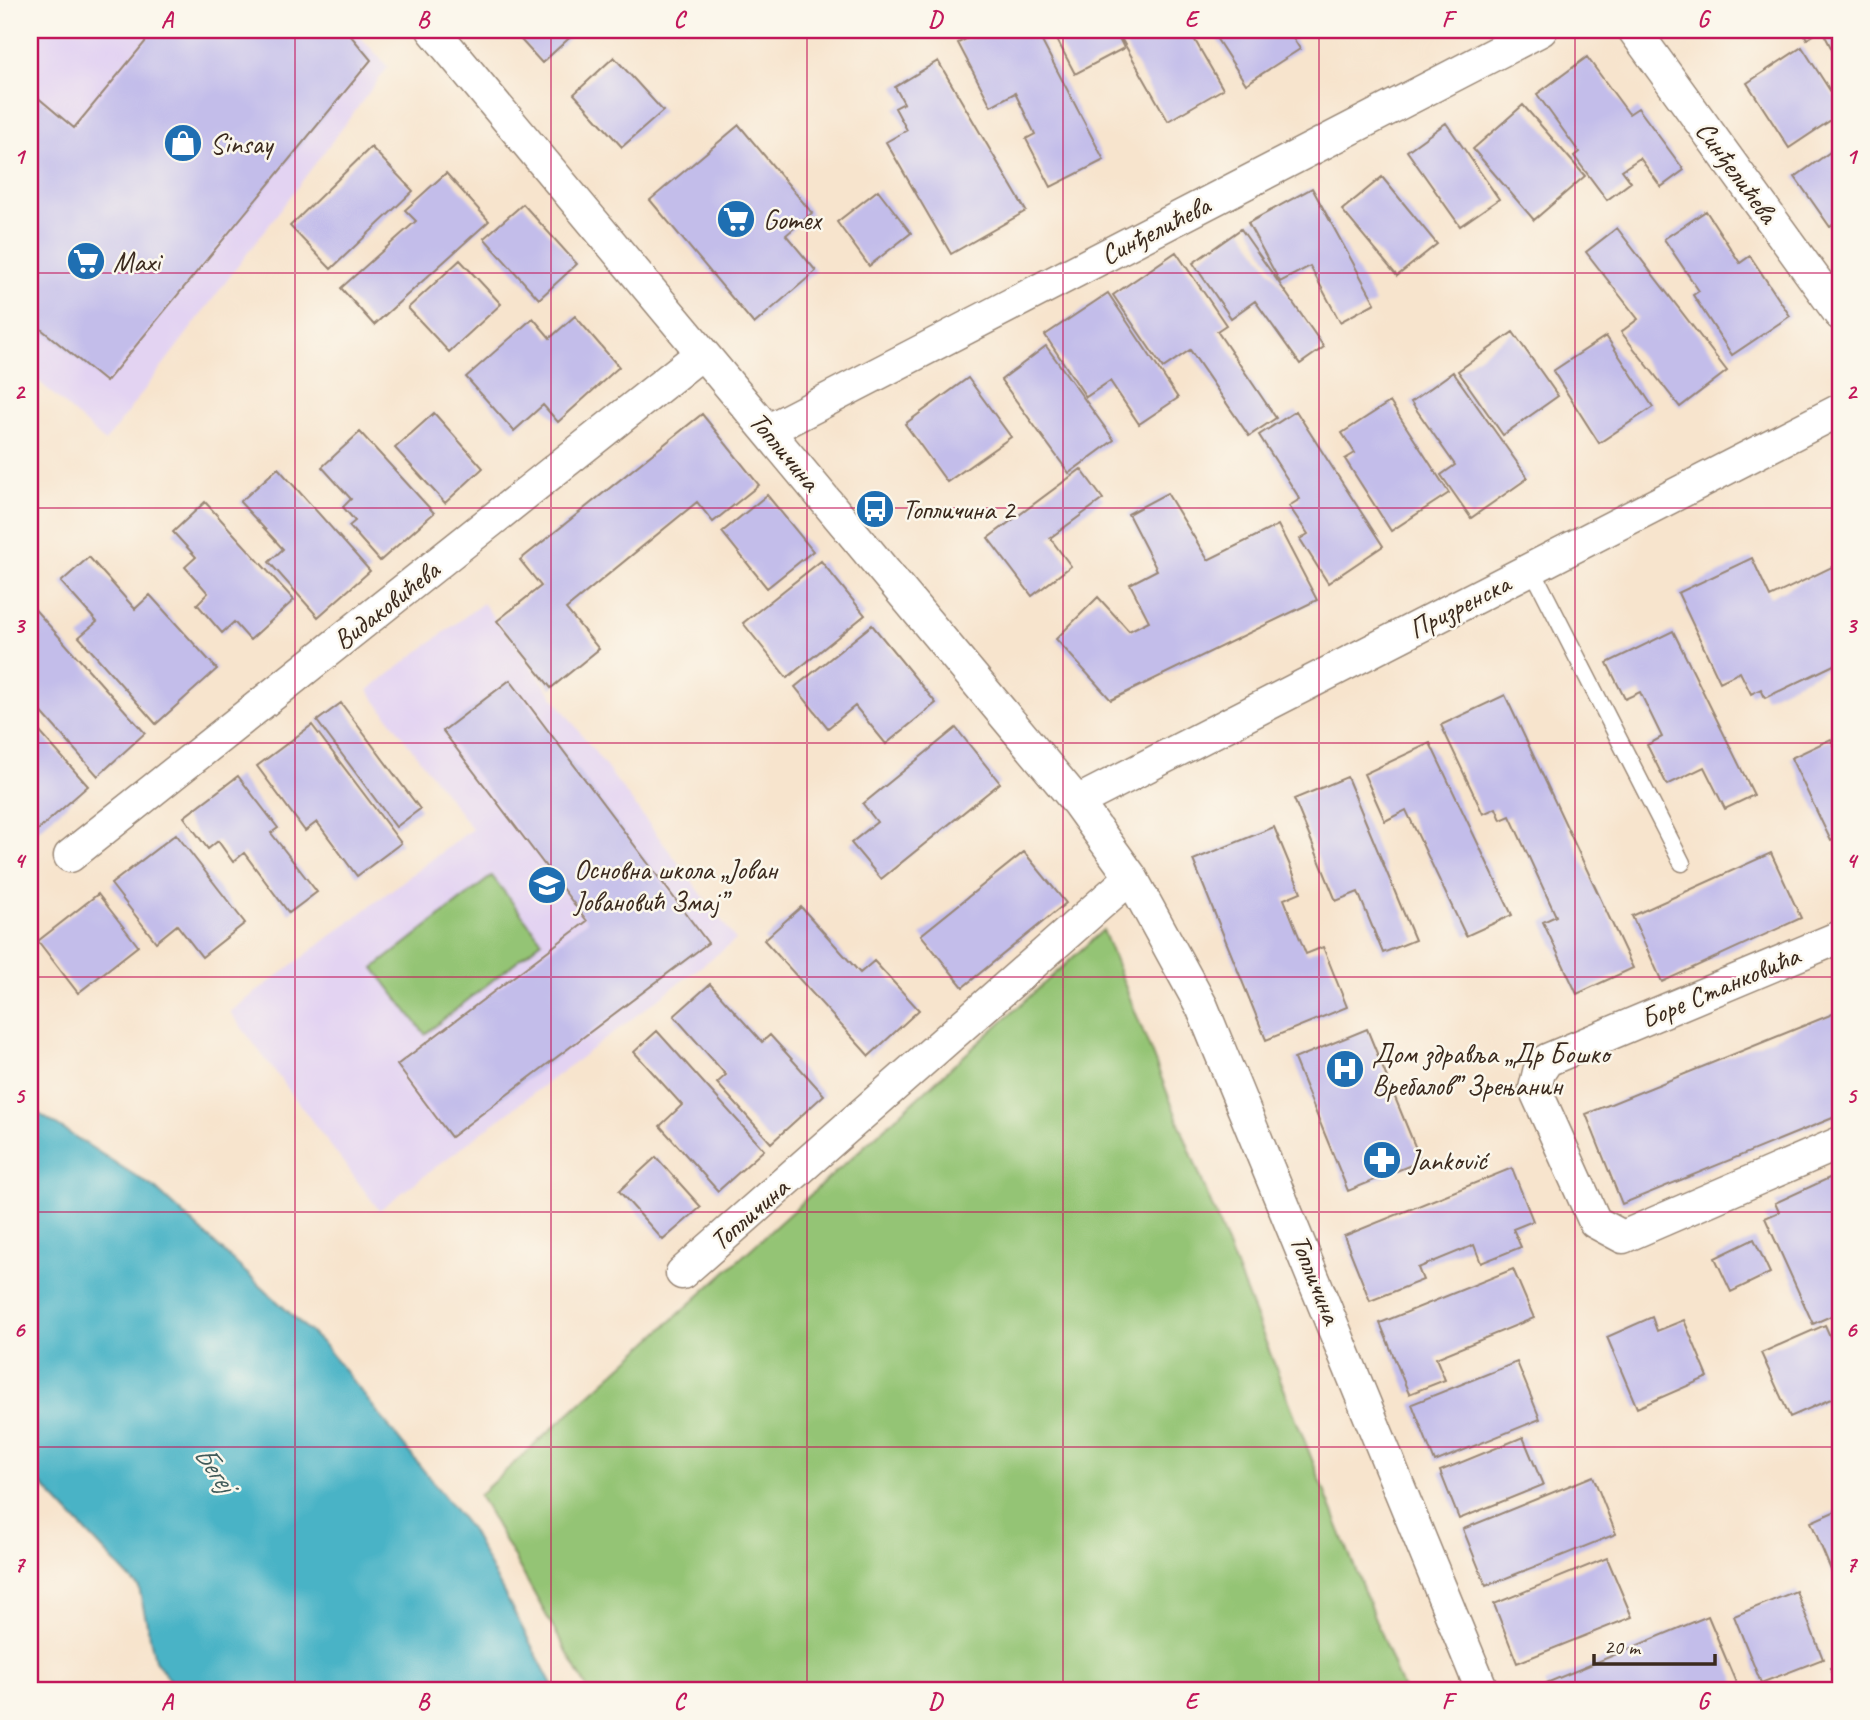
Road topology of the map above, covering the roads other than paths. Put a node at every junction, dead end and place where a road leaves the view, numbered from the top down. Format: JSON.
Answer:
{"nodes":[{"id":1,"x":433,"y":30,"type":"edge"},
{"id":2,"x":1541,"y":30,"type":"edge"},
{"id":3,"x":1634,"y":30,"type":"edge"},
{"id":4,"x":1840,"y":314,"type":"edge"},
{"id":5,"x":702,"y":353,"type":"junction"},
{"id":6,"x":1840,"y":411,"type":"edge"},
{"id":7,"x":768,"y":430,"type":"junction"},
{"id":8,"x":1532,"y":569,"type":"junction"},
{"id":9,"x":1077,"y":802,"type":"junction"},
{"id":10,"x":70,"y":856,"type":"dead end"},
{"id":11,"x":1682,"y":863,"type":"dead end"},
{"id":12,"x":1131,"y":877,"type":"junction"},
{"id":13,"x":1840,"y":937,"type":"edge"},
{"id":14,"x":1840,"y":1143,"type":"edge"},
{"id":15,"x":682,"y":1272,"type":"dead end"},
{"id":16,"x":1482,"y":1690,"type":"edge"}],
"edges":[{"from":1,"to":5,"type":"street","name":"Топличина"},
{"from":2,"to":7,"type":"street","name":"Синђелићева"},
{"from":3,"to":4,"type":"street","name":"Синђелићева"},
{"from":5,"to":7,"type":"street","name":"Топличина"},
{"from":5,"to":10,"type":"street","name":"Видаковићева"},
{"from":6,"to":8,"type":"street","name":"Призренска"},
{"from":7,"to":9,"type":"street","name":"Топличина"},
{"from":8,"to":9,"type":"street","name":"Призренска"},
{"from":8,"to":11,"type":"lane"},
{"from":9,"to":12,"type":"street","name":"Топличина"},
{"from":12,"to":15,"type":"street","name":"Топличина"},
{"from":12,"to":16,"type":"street","name":"Топличина"},
{"from":13,"to":14,"type":"street","name":"Боре Станковића"}]}
